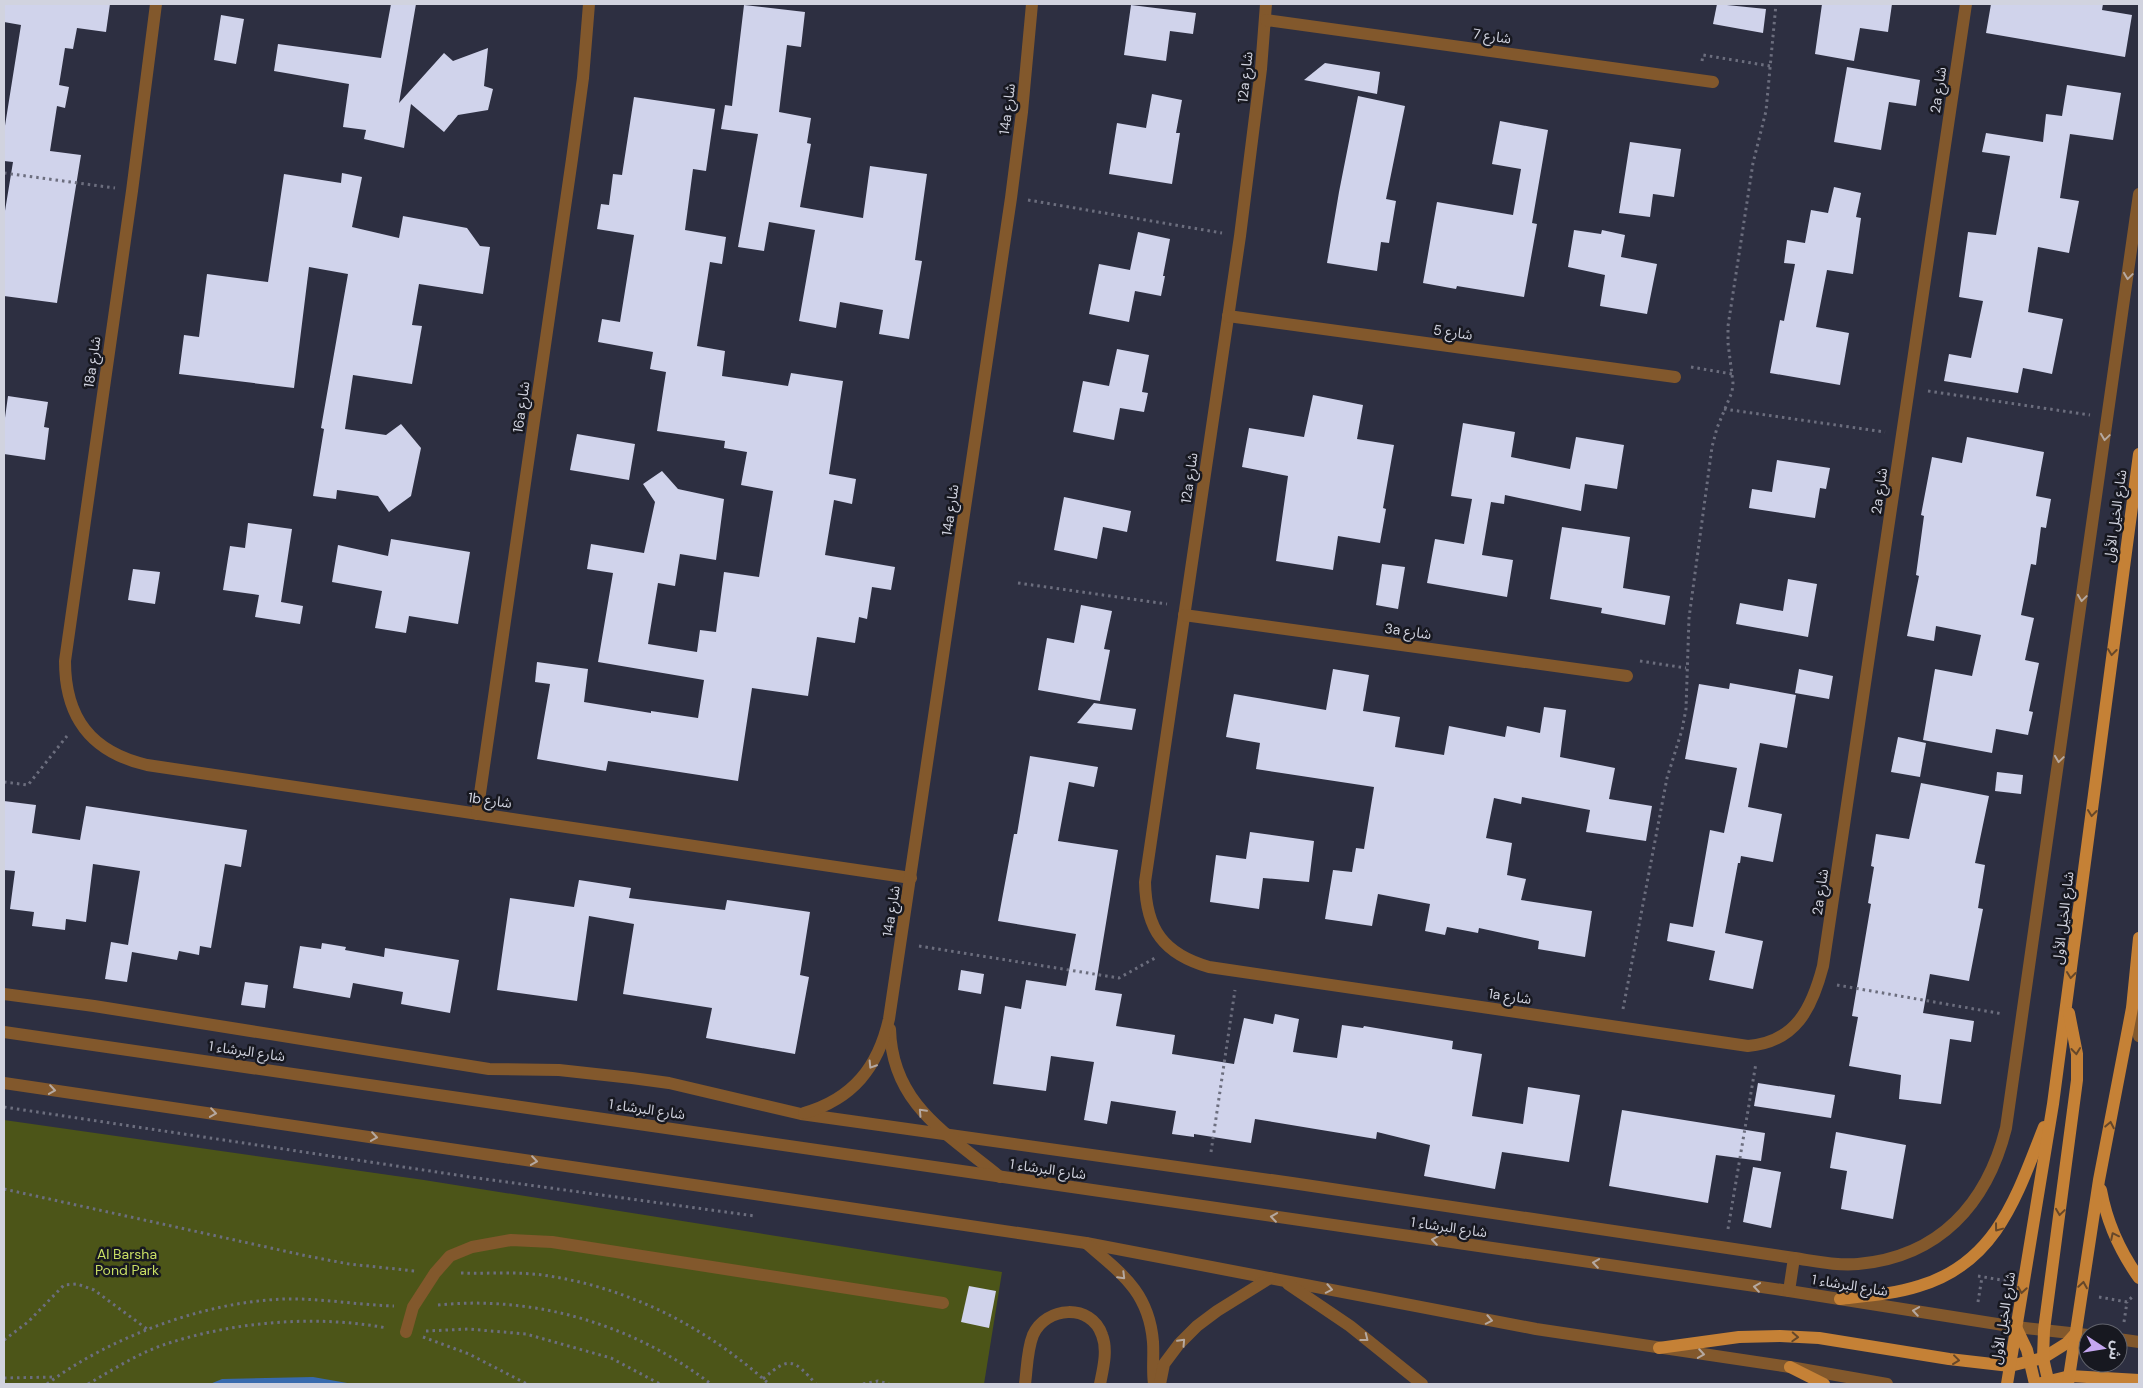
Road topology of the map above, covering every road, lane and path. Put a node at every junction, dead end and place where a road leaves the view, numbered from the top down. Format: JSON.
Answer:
{"nodes":[{"id":1,"x":156,"y":4,"type":"edge"},
{"id":2,"x":589,"y":4,"type":"edge"},
{"id":3,"x":1032,"y":4,"type":"edge"},
{"id":4,"x":1266,"y":4,"type":"edge"},
{"id":5,"x":1776,"y":4,"type":"edge"},
{"id":6,"x":1966,"y":4,"type":"edge"},
{"id":7,"x":1266,"y":20,"type":"junction"},
{"id":8,"x":1770,"y":66,"type":"junction"},
{"id":9,"x":1700,"y":81,"type":"junction"},
{"id":10,"x":1714,"y":82,"type":"dead end"},
{"id":11,"x":4,"y":173,"type":"edge"},
{"id":12,"x":132,"y":191,"type":"junction"},
{"id":13,"x":2139,"y":194,"type":"edge"},
{"id":14,"x":1011,"y":198,"type":"junction"},
{"id":15,"x":1240,"y":236,"type":"junction"},
{"id":16,"x":1228,"y":316,"type":"junction"},
{"id":17,"x":1675,"y":377,"type":"dead end"},
{"id":18,"x":1909,"y":388,"type":"junction"},
{"id":19,"x":1724,"y":410,"type":"junction"},
{"id":20,"x":2108,"y":417,"type":"junction"},
{"id":21,"x":1903,"y":434,"type":"junction"},
{"id":22,"x":2139,"y":454,"type":"edge"},
{"id":23,"x":1018,"y":583,"type":"dead end"},
{"id":24,"x":1185,"y":611,"type":"junction"},
{"id":25,"x":1686,"y":668,"type":"junction"},
{"id":26,"x":1623,"y":676,"type":"joint"},
{"id":27,"x":78,"y":722,"type":"junction"},
{"id":28,"x":4,"y":782,"type":"edge"},
{"id":29,"x":478,"y":814,"type":"junction"},
{"id":30,"x":911,"y":878,"type":"junction"},
{"id":31,"x":2139,"y":938,"type":"edge"},
{"id":32,"x":901,"y":943,"type":"junction"},
{"id":33,"x":1170,"y":949,"type":"junction"},
{"id":34,"x":1238,"y":972,"type":"junction"},
{"id":35,"x":1819,"y":982,"type":"junction"},
{"id":36,"x":4,"y":994,"type":"edge"},
{"id":37,"x":2067,"y":1003,"type":"junction"},
{"id":38,"x":2132,"y":1008,"type":"junction"},
{"id":39,"x":2022,"y":1018,"type":"junction"},
{"id":40,"x":889,"y":1020,"type":"junction"},
{"id":41,"x":1619,"y":1027,"type":"junction"},
{"id":42,"x":4,"y":1032,"type":"edge"},
{"id":43,"x":2139,"y":1036,"type":"edge"},
{"id":44,"x":1759,"y":1045,"type":"junction"},
{"id":45,"x":4,"y":1083,"type":"edge"},
{"id":46,"x":2053,"y":1104,"type":"junction"},
{"id":47,"x":4,"y":1107,"type":"edge"},
{"id":48,"x":801,"y":1114,"type":"junction"},
{"id":49,"x":950,"y":1136,"type":"junction"},
{"id":50,"x":1208,"y":1172,"type":"junction"},
{"id":51,"x":1000,"y":1177,"type":"junction"},
{"id":52,"x":2099,"y":1180,"type":"junction"},
{"id":53,"x":4,"y":1189,"type":"edge"},
{"id":54,"x":762,"y":1217,"type":"dead end"},
{"id":55,"x":1086,"y":1242,"type":"junction"},
{"id":56,"x":1725,"y":1249,"type":"junction"},
{"id":57,"x":1794,"y":1258,"type":"junction"},
{"id":58,"x":435,"y":1273,"type":"junction"},
{"id":59,"x":2139,"y":1278,"type":"edge"},
{"id":60,"x":1276,"y":1279,"type":"junction"},
{"id":61,"x":1789,"y":1291,"type":"junction"},
{"id":62,"x":1840,"y":1299,"type":"junction"},
{"id":63,"x":943,"y":1303,"type":"dead end"},
{"id":64,"x":413,"y":1307,"type":"junction"},
{"id":65,"x":2083,"y":1323,"type":"edge"},
{"id":66,"x":2016,"y":1327,"type":"junction"},
{"id":67,"x":146,"y":1329,"type":"junction"},
{"id":68,"x":2044,"y":1330,"type":"junction"},
{"id":69,"x":406,"y":1332,"type":"junction"},
{"id":70,"x":2078,"y":1334,"type":"edge"},
{"id":71,"x":2078,"y":1336,"type":"edge"},
{"id":72,"x":4,"y":1340,"type":"edge"},
{"id":73,"x":1660,"y":1348,"type":"junction"},
{"id":74,"x":2078,"y":1348,"type":"edge"},
{"id":75,"x":2043,"y":1358,"type":"junction"},
{"id":76,"x":2031,"y":1362,"type":"junction"},
{"id":77,"x":2010,"y":1366,"type":"junction"},
{"id":78,"x":1790,"y":1367,"type":"junction"},
{"id":79,"x":56,"y":1377,"type":"junction"},
{"id":80,"x":4,"y":1378,"type":"edge"},
{"id":81,"x":763,"y":1379,"type":"junction"},
{"id":82,"x":2069,"y":1380,"type":"edge"},
{"id":83,"x":2139,"y":1380,"type":"edge"},
{"id":84,"x":2042,"y":1383,"type":"edge"},
{"id":85,"x":47,"y":1384,"type":"edge"},
{"id":86,"x":88,"y":1384,"type":"edge"},
{"id":87,"x":527,"y":1384,"type":"edge"},
{"id":88,"x":660,"y":1384,"type":"edge"},
{"id":89,"x":711,"y":1384,"type":"edge"},
{"id":90,"x":769,"y":1384,"type":"edge"},
{"id":91,"x":816,"y":1384,"type":"edge"},
{"id":92,"x":863,"y":1384,"type":"edge"},
{"id":93,"x":889,"y":1384,"type":"edge"},
{"id":94,"x":1025,"y":1384,"type":"edge"},
{"id":95,"x":1100,"y":1384,"type":"edge"},
{"id":96,"x":1154,"y":1384,"type":"edge"},
{"id":97,"x":1160,"y":1384,"type":"edge"},
{"id":98,"x":1422,"y":1384,"type":"edge"},
{"id":99,"x":1824,"y":1384,"type":"edge"},
{"id":100,"x":1887,"y":1384,"type":"edge"},
{"id":101,"x":2007,"y":1384,"type":"edge"}],
"edges":[{"from":1,"to":12,"type":"street","name":"18a شارع"},
{"from":2,"to":29,"type":"street","name":"16a شارع"},
{"from":3,"to":14,"type":"street","name":"14a شارع"},
{"from":4,"to":7,"type":"street","name":"12a شارع"},
{"from":5,"to":8,"type":"path"},
{"from":6,"to":18,"type":"street","name":"2a شارع"},
{"from":7,"to":9,"type":"street","name":"شارع 7"},
{"from":7,"to":15,"type":"street","name":"12a شارع"},
{"from":8,"to":9,"type":"path"},
{"from":8,"to":19,"type":"path"},
{"from":9,"to":10,"type":"street","name":"شارع 7"},
{"from":11,"to":12,"type":"path"},
{"from":12,"to":27,"type":"street","name":"18a شارع"},
{"from":13,"to":20,"type":"street","one_way":true},
{"from":14,"to":15,"type":"path"},
{"from":14,"to":30,"type":"street","name":"14a شارع"},
{"from":15,"to":16,"type":"street","name":"12a شارع"},
{"from":16,"to":17,"type":"street","name":"شارع 5"},
{"from":16,"to":24,"type":"street","name":"12a شارع"},
{"from":18,"to":20,"type":"path"},
{"from":18,"to":21,"type":"street","name":"2a شارع"},
{"from":19,"to":21,"type":"path"},
{"from":19,"to":25,"type":"path"},
{"from":20,"to":39,"type":"street","one_way":true},
{"from":21,"to":35,"type":"street","name":"2a شارع"},
{"from":22,"to":37,"type":"main road","name":"شارع الخيل الأول","one_way":true},
{"from":23,"to":24,"type":"path"},
{"from":24,"to":26,"type":"street","name":"3a شارع"},
{"from":24,"to":33,"type":"street","name":"12a شارع"},
{"from":25,"to":26,"type":"path"},
{"from":25,"to":41,"type":"path"},
{"from":27,"to":28,"type":"path"},
{"from":27,"to":29,"type":"street","name":"1b شارع"},
{"from":29,"to":30,"type":"street","name":"1b شارع"},
{"from":30,"to":32,"type":"street","name":"14a شارع"},
{"from":31,"to":38,"type":"main road"},
{"from":32,"to":33,"type":"path"},
{"from":32,"to":40,"type":"street","name":"14a شارع"},
{"from":33,"to":34,"type":"street","name":"1a شارع"},
{"from":34,"to":41,"type":"street","name":"1a شارع"},
{"from":34,"to":50,"type":"path"},
{"from":35,"to":39,"type":"path"},
{"from":35,"to":44,"type":"street","name":"1a شارع"},
{"from":36,"to":48,"type":"street"},
{"from":37,"to":46,"type":"main road","name":"شارع الخيل الأول"},
{"from":37,"to":68,"type":"main road","one_way":true},
{"from":38,"to":43,"type":"street"},
{"from":52,"to":38,"type":"main road","one_way":true},
{"from":39,"to":57,"type":"street"},
{"from":40,"to":48,"type":"street","name":"14a شارع","one_way":true},
{"from":49,"to":40,"type":"street","name":"14a شارع","one_way":true},
{"from":41,"to":44,"type":"street","name":"1a شارع"},
{"from":42,"to":51,"type":"street","name":"شارع البرشاء 1"},
{"from":44,"to":56,"type":"path"},
{"from":45,"to":55,"type":"street","one_way":true},
{"from":46,"to":62,"type":"main road","one_way":true},
{"from":46,"to":66,"type":"main road","name":"شارع الخيل الأول","one_way":true},
{"from":47,"to":54,"type":"path"},
{"from":48,"to":49,"type":"street"},
{"from":49,"to":50,"type":"street"},
{"from":49,"to":51,"type":"street","name":"14a شارع"},
{"from":50,"to":56,"type":"street"},
{"from":61,"to":51,"type":"street","name":"شارع البرشاء 1","one_way":true},
{"from":59,"to":52,"type":"main road","one_way":true},
{"from":65,"to":52,"type":"main road","one_way":true},
{"from":53,"to":58,"type":"path"},
{"from":55,"to":60,"type":"street"},
{"from":55,"to":96,"type":"street","one_way":true},
{"from":56,"to":57,"type":"street"},
{"from":57,"to":61,"type":"street"},
{"from":58,"to":63,"type":"street"},
{"from":58,"to":64,"type":"street"},
{"from":58,"to":81,"type":"path"},
{"from":60,"to":73,"type":"street","one_way":true},
{"from":97,"to":60,"type":"street","one_way":true},
{"from":60,"to":98,"type":"street","one_way":true},
{"from":61,"to":62,"type":"street","name":"شارع البرشاء 1"},
{"from":66,"to":62,"type":"street","name":"شارع البرشاء 1","one_way":true},
{"from":64,"to":67,"type":"path"},
{"from":64,"to":69,"type":"street"},
{"from":64,"to":89,"type":"path"},
{"from":66,"to":68,"type":"street","name":"شارع البرشاء 1"},
{"from":66,"to":76,"type":"main road"},
{"from":66,"to":77,"type":"main road","name":"شارع الخيل الأول"},
{"from":67,"to":72,"type":"path"},
{"from":67,"to":79,"type":"path"},
{"from":68,"to":70,"type":"street","name":"شارع البرشاء 1"},
{"from":68,"to":75,"type":"main road"},
{"from":69,"to":86,"type":"path"},
{"from":69,"to":87,"type":"path"},
{"from":69,"to":88,"type":"path"},
{"from":71,"to":75,"type":"main road"},
{"from":73,"to":77,"type":"main road","one_way":true},
{"from":73,"to":78,"type":"street","one_way":true},
{"from":74,"to":82,"type":"main road"},
{"from":75,"to":76,"type":"main road"},
{"from":75,"to":84,"type":"main road"},
{"from":76,"to":77,"type":"main road"},
{"from":76,"to":84,"type":"main road"},
{"from":77,"to":101,"type":"main road","name":"شارع الخيل الأول"},
{"from":78,"to":99,"type":"main road"},
{"from":78,"to":100,"type":"street"},
{"from":79,"to":80,"type":"path"},
{"from":79,"to":85,"type":"path"},
{"from":81,"to":90,"type":"path"},
{"from":81,"to":91,"type":"path"},
{"from":82,"to":83,"type":"main road"},
{"from":82,"to":84,"type":"main road"},
{"from":92,"to":93,"type":"path"},
{"from":94,"to":95,"type":"street"}]}
